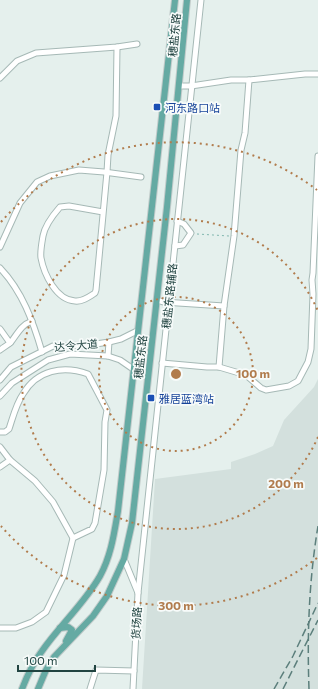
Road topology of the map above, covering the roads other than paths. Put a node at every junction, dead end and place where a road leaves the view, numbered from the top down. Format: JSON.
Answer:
{"nodes":[{"id":1,"x":175,"y":0,"type":"edge"},
{"id":2,"x":187,"y":0,"type":"edge"},
{"id":3,"x":201,"y":0,"type":"edge"},
{"id":4,"x":137,"y":44,"type":"dead end"},
{"id":5,"x":117,"y":47,"type":"junction"},
{"id":6,"x":318,"y":74,"type":"edge"},
{"id":7,"x":0,"y":78,"type":"edge"},
{"id":8,"x":249,"y":80,"type":"junction"},
{"id":9,"x":180,"y":86,"type":"junction"},
{"id":10,"x":192,"y":86,"type":"junction"},
{"id":11,"x":318,"y":156,"type":"edge"},
{"id":12,"x":108,"y":172,"type":"junction"},
{"id":13,"x":141,"y":177,"type":"dead end"},
{"id":14,"x":103,"y":212,"type":"junction"},
{"id":15,"x":177,"y":222,"type":"junction"},
{"id":16,"x":175,"y":246,"type":"junction"},
{"id":17,"x":0,"y":247,"type":"edge"},
{"id":18,"x":0,"y":268,"type":"edge"},
{"id":19,"x":156,"y":300,"type":"junction"},
{"id":20,"x":169,"y":303,"type":"junction"},
{"id":21,"x":224,"y":306,"type":"junction"},
{"id":22,"x":32,"y":321,"type":"junction"},
{"id":23,"x":0,"y":329,"type":"edge"},
{"id":24,"x":137,"y":331,"type":"junction"},
{"id":25,"x":109,"y":342,"type":"junction"},
{"id":26,"x":10,"y":343,"type":"junction"},
{"id":27,"x":0,"y":350,"type":"edge"},
{"id":28,"x":42,"y":352,"type":"junction"},
{"id":29,"x":108,"y":356,"type":"junction"},
{"id":30,"x":162,"y":363,"type":"junction"},
{"id":31,"x":219,"y":367,"type":"junction"},
{"id":32,"x":133,"y":368,"type":"junction"},
{"id":33,"x":0,"y":380,"type":"edge"},
{"id":34,"x":0,"y":396,"type":"edge"},
{"id":35,"x":0,"y":432,"type":"edge"},
{"id":36,"x":0,"y":446,"type":"edge"},
{"id":37,"x":10,"y":460,"type":"junction"},
{"id":38,"x":0,"y":467,"type":"edge"},
{"id":39,"x":73,"y":538,"type":"junction"},
{"id":40,"x":124,"y":559,"type":"junction"},
{"id":41,"x":138,"y":593,"type":"junction"},
{"id":42,"x":0,"y":628,"type":"edge"},
{"id":43,"x":60,"y":628,"type":"junction"},
{"id":44,"x":61,"y":649,"type":"junction"},
{"id":45,"x":134,"y":671,"type":"junction"},
{"id":46,"x":22,"y":689,"type":"edge"},
{"id":47,"x":38,"y":689,"type":"edge"},
{"id":48,"x":90,"y":689,"type":"edge"},
{"id":49,"x":133,"y":689,"type":"edge"}],
"edges":[{"from":1,"to":24,"type":"main road","name":"穗盐东路"},
{"from":2,"to":9,"type":"main road","name":"穗盐东路"},
{"from":3,"to":10,"type":"street","name":"穗盐东路辅路"},
{"from":4,"to":5,"type":"street"},
{"from":5,"to":7,"type":"street"},
{"from":5,"to":12,"type":"street"},
{"from":6,"to":8,"type":"street"},
{"from":8,"to":10,"type":"street"},
{"from":8,"to":21,"type":"street"},
{"from":9,"to":10,"type":"street"},
{"from":9,"to":19,"type":"main road","name":"穗盐东路"},
{"from":10,"to":15,"type":"street","name":"穗盐东路辅路"},
{"from":11,"to":31,"type":"street"},
{"from":12,"to":13,"type":"street"},
{"from":12,"to":14,"type":"street"},
{"from":12,"to":17,"type":"street"},
{"from":14,"to":14,"type":"street"},
{"from":15,"to":16,"type":"street","name":"穗盐东路辅路"},
{"from":15,"to":16,"type":"street"},
{"from":16,"to":20,"type":"street","name":"穗盐东路辅路"},
{"from":18,"to":22,"type":"street"},
{"from":19,"to":20,"type":"street"},
{"from":19,"to":40,"type":"main road","name":"穗盐东路"},
{"from":20,"to":21,"type":"street"},
{"from":20,"to":30,"type":"street","name":"穗盐东路辅路"},
{"from":21,"to":31,"type":"street"},
{"from":22,"to":26,"type":"street"},
{"from":22,"to":28,"type":"street"},
{"from":23,"to":26,"type":"street"},
{"from":24,"to":25,"type":"street","name":"达令大道"},
{"from":24,"to":32,"type":"main road","name":"穗盐东路"},
{"from":25,"to":28,"type":"street","name":"达令大道"},
{"from":25,"to":29,"type":"street"},
{"from":26,"to":27,"type":"street"},
{"from":28,"to":33,"type":"street","name":"达令大道"},
{"from":29,"to":32,"type":"street","name":"达令大道"},
{"from":29,"to":34,"type":"street","name":"达令大道"},
{"from":30,"to":31,"type":"street"},
{"from":30,"to":41,"type":"street","name":"穗盐东路辅路"},
{"from":32,"to":43,"type":"main road","name":"穗盐东路"},
{"from":35,"to":39,"type":"street"},
{"from":36,"to":37,"type":"street"},
{"from":37,"to":38,"type":"street"},
{"from":37,"to":39,"type":"street"},
{"from":39,"to":42,"type":"street"},
{"from":40,"to":41,"type":"street","name":"货场路"},
{"from":40,"to":44,"type":"main road","name":"穗盐东路"},
{"from":41,"to":45,"type":"street","name":"货场路"},
{"from":43,"to":44,"type":"main road"},
{"from":43,"to":46,"type":"main road","name":"穗盐东路"},
{"from":44,"to":47,"type":"main road","name":"穗盐东路"},
{"from":45,"to":48,"type":"street"},
{"from":45,"to":49,"type":"street","name":"货场路"}]}
